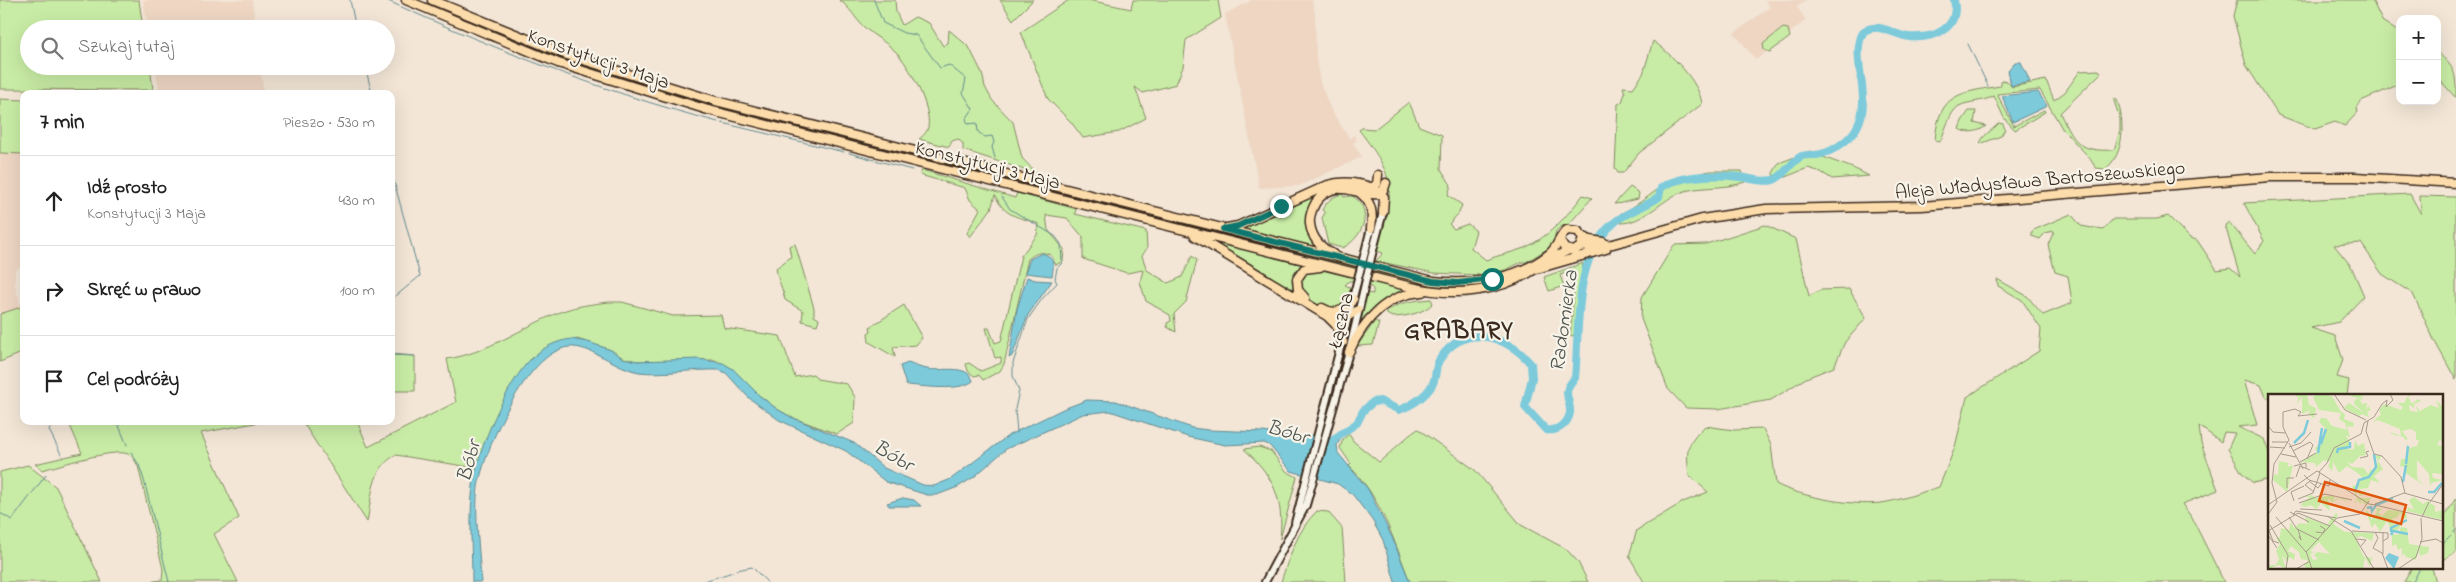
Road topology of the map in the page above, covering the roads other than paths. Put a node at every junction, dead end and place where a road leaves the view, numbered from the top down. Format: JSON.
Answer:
{"nodes":[{"id":1,"x":406,"y":0,"type":"edge"},
{"id":2,"x":432,"y":0,"type":"edge"},
{"id":3,"x":1378,"y":176,"type":"dead end"},
{"id":4,"x":1386,"y":182,"type":"dead end"},
{"id":5,"x":2456,"y":183,"type":"edge"},
{"id":6,"x":1371,"y":188,"type":"junction"},
{"id":7,"x":1356,"y":190,"type":"junction"},
{"id":8,"x":1381,"y":193,"type":"junction"},
{"id":9,"x":1383,"y":212,"type":"joint"},
{"id":10,"x":1371,"y":228,"type":"joint"},
{"id":11,"x":1223,"y":229,"type":"junction"},
{"id":12,"x":1187,"y":231,"type":"junction"},
{"id":13,"x":1630,"y":239,"type":"junction"},
{"id":14,"x":1560,"y":241,"type":"junction"},
{"id":15,"x":1585,"y":247,"type":"junction"},
{"id":16,"x":1567,"y":251,"type":"junction"},
{"id":17,"x":1342,"y":259,"type":"junction"},
{"id":18,"x":1329,"y":266,"type":"junction"},
{"id":19,"x":1534,"y":270,"type":"junction"},
{"id":20,"x":1431,"y":291,"type":"junction"},
{"id":21,"x":1353,"y":299,"type":"junction"},
{"id":22,"x":1358,"y":310,"type":"junction"},
{"id":23,"x":1327,"y":316,"type":"junction"},
{"id":24,"x":1349,"y":317,"type":"junction"},
{"id":25,"x":1343,"y":342,"type":"junction"},
{"id":26,"x":1349,"y":352,"type":"junction"},
{"id":27,"x":1322,"y":434,"type":"junction"},
{"id":28,"x":1265,"y":582,"type":"edge"}],
"edges":[{"from":1,"to":12,"type":"main road","name":"Konstytucji 3 Maja"},
{"from":2,"to":11,"type":"main road"},
{"from":3,"to":6,"type":"main road"},
{"from":4,"to":8,"type":"main road"},
{"from":5,"to":13,"type":"main road","name":"Aleja Władysława Bartoszewskiego"},
{"from":6,"to":8,"type":"main road"},
{"from":6,"to":11,"type":"main road"},
{"from":7,"to":8,"type":"main road"},
{"from":7,"to":10,"type":"main road"},
{"from":7,"to":17,"type":"main road"},
{"from":8,"to":9,"type":"main road"},
{"from":9,"to":22,"type":"main road","name":"Łączna","bridge":true},
{"from":10,"to":21,"type":"main road","name":"Łączna","bridge":true},
{"from":11,"to":17,"type":"main road"},
{"from":12,"to":18,"type":"main road","name":"Konstytucji 3 Maja"},
{"from":12,"to":23,"type":"main road"},
{"from":13,"to":15,"type":"main road","name":"Aleja Władysława Bartoszewskiego"},
{"from":13,"to":15,"type":"main road"},
{"from":14,"to":15,"type":"main road"},
{"from":14,"to":16,"type":"main road"},
{"from":14,"to":17,"type":"main road"},
{"from":15,"to":16,"type":"main road"},
{"from":15,"to":19,"type":"main road"},
{"from":16,"to":19,"type":"main road","name":"Konstytucji 3 Maja"},
{"from":18,"to":20,"type":"main road","name":"Konstytucji 3 Maja"},
{"from":18,"to":21,"type":"main road"},
{"from":19,"to":20,"type":"main road","name":"Konstytucji 3 Maja"},
{"from":20,"to":26,"type":"main road"},
{"from":21,"to":24,"type":"main road","name":"Łączna"},
{"from":22,"to":24,"type":"main road"},
{"from":22,"to":26,"type":"main road","name":"Łączna"},
{"from":23,"to":24,"type":"main road"},
{"from":23,"to":25,"type":"main road"},
{"from":24,"to":25,"type":"main road","name":"Łączna"},
{"from":25,"to":27,"type":"main road","name":"Łączna"},
{"from":26,"to":27,"type":"main road","name":"Łączna"},
{"from":27,"to":28,"type":"main road"}]}
